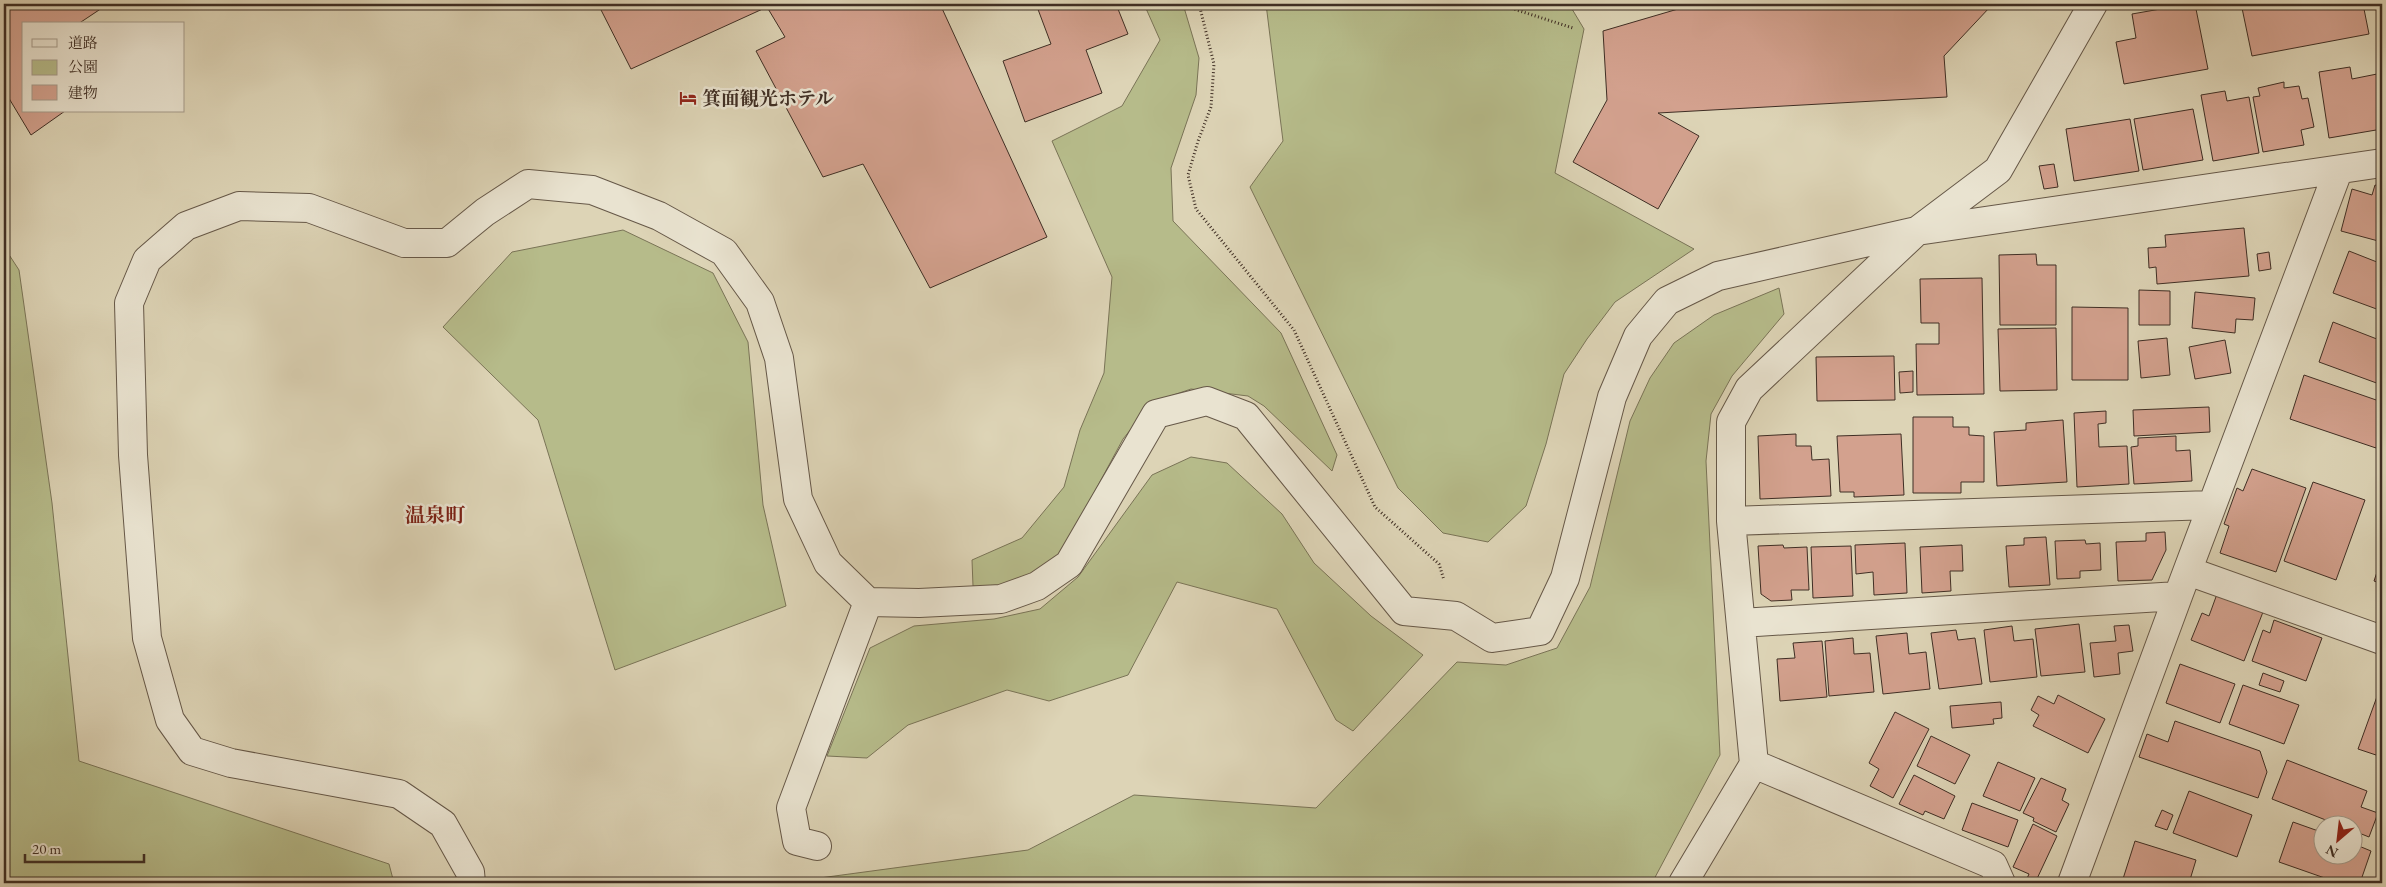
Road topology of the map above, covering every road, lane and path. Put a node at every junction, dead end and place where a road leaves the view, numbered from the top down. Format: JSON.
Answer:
{"nodes":[{"id":1,"x":1198,"y":4,"type":"edge"},
{"id":2,"x":1498,"y":4,"type":"edge"},
{"id":3,"x":2093,"y":4,"type":"edge"},
{"id":4,"x":1573,"y":28,"type":"dead end"},
{"id":5,"x":2382,"y":163,"type":"edge"},
{"id":6,"x":2338,"y":171,"type":"junction"},
{"id":7,"x":1917,"y":231,"type":"junction"},
{"id":8,"x":2210,"y":505,"type":"junction"},
{"id":9,"x":1731,"y":522,"type":"junction"},
{"id":10,"x":2183,"y":584,"type":"junction"},
{"id":11,"x":868,"y":602,"type":"junction"},
{"id":12,"x":1456,"y":616,"type":"junction"},
{"id":13,"x":1741,"y":622,"type":"junction"},
{"id":14,"x":2382,"y":640,"type":"edge"},
{"id":15,"x":1754,"y":764,"type":"junction"},
{"id":16,"x":817,"y":846,"type":"dead end"},
{"id":17,"x":471,"y":883,"type":"edge"},
{"id":18,"x":1682,"y":883,"type":"edge"},
{"id":19,"x":2001,"y":883,"type":"edge"},
{"id":20,"x":2072,"y":883,"type":"edge"}],
"edges":[{"from":1,"to":12,"type":"path"},
{"from":2,"to":4,"type":"path"},
{"from":3,"to":7,"type":"street"},
{"from":5,"to":6,"type":"street"},
{"from":6,"to":7,"type":"street"},
{"from":6,"to":8,"type":"street"},
{"from":7,"to":9,"type":"street"},
{"from":7,"to":12,"type":"street"},
{"from":8,"to":9,"type":"street"},
{"from":8,"to":10,"type":"street"},
{"from":9,"to":13,"type":"street"},
{"from":10,"to":13,"type":"street"},
{"from":10,"to":14,"type":"street"},
{"from":10,"to":20,"type":"street"},
{"from":11,"to":12,"type":"street"},
{"from":11,"to":16,"type":"street"},
{"from":11,"to":17,"type":"street"},
{"from":13,"to":15,"type":"street"},
{"from":15,"to":18,"type":"street"},
{"from":15,"to":19,"type":"street"}]}
